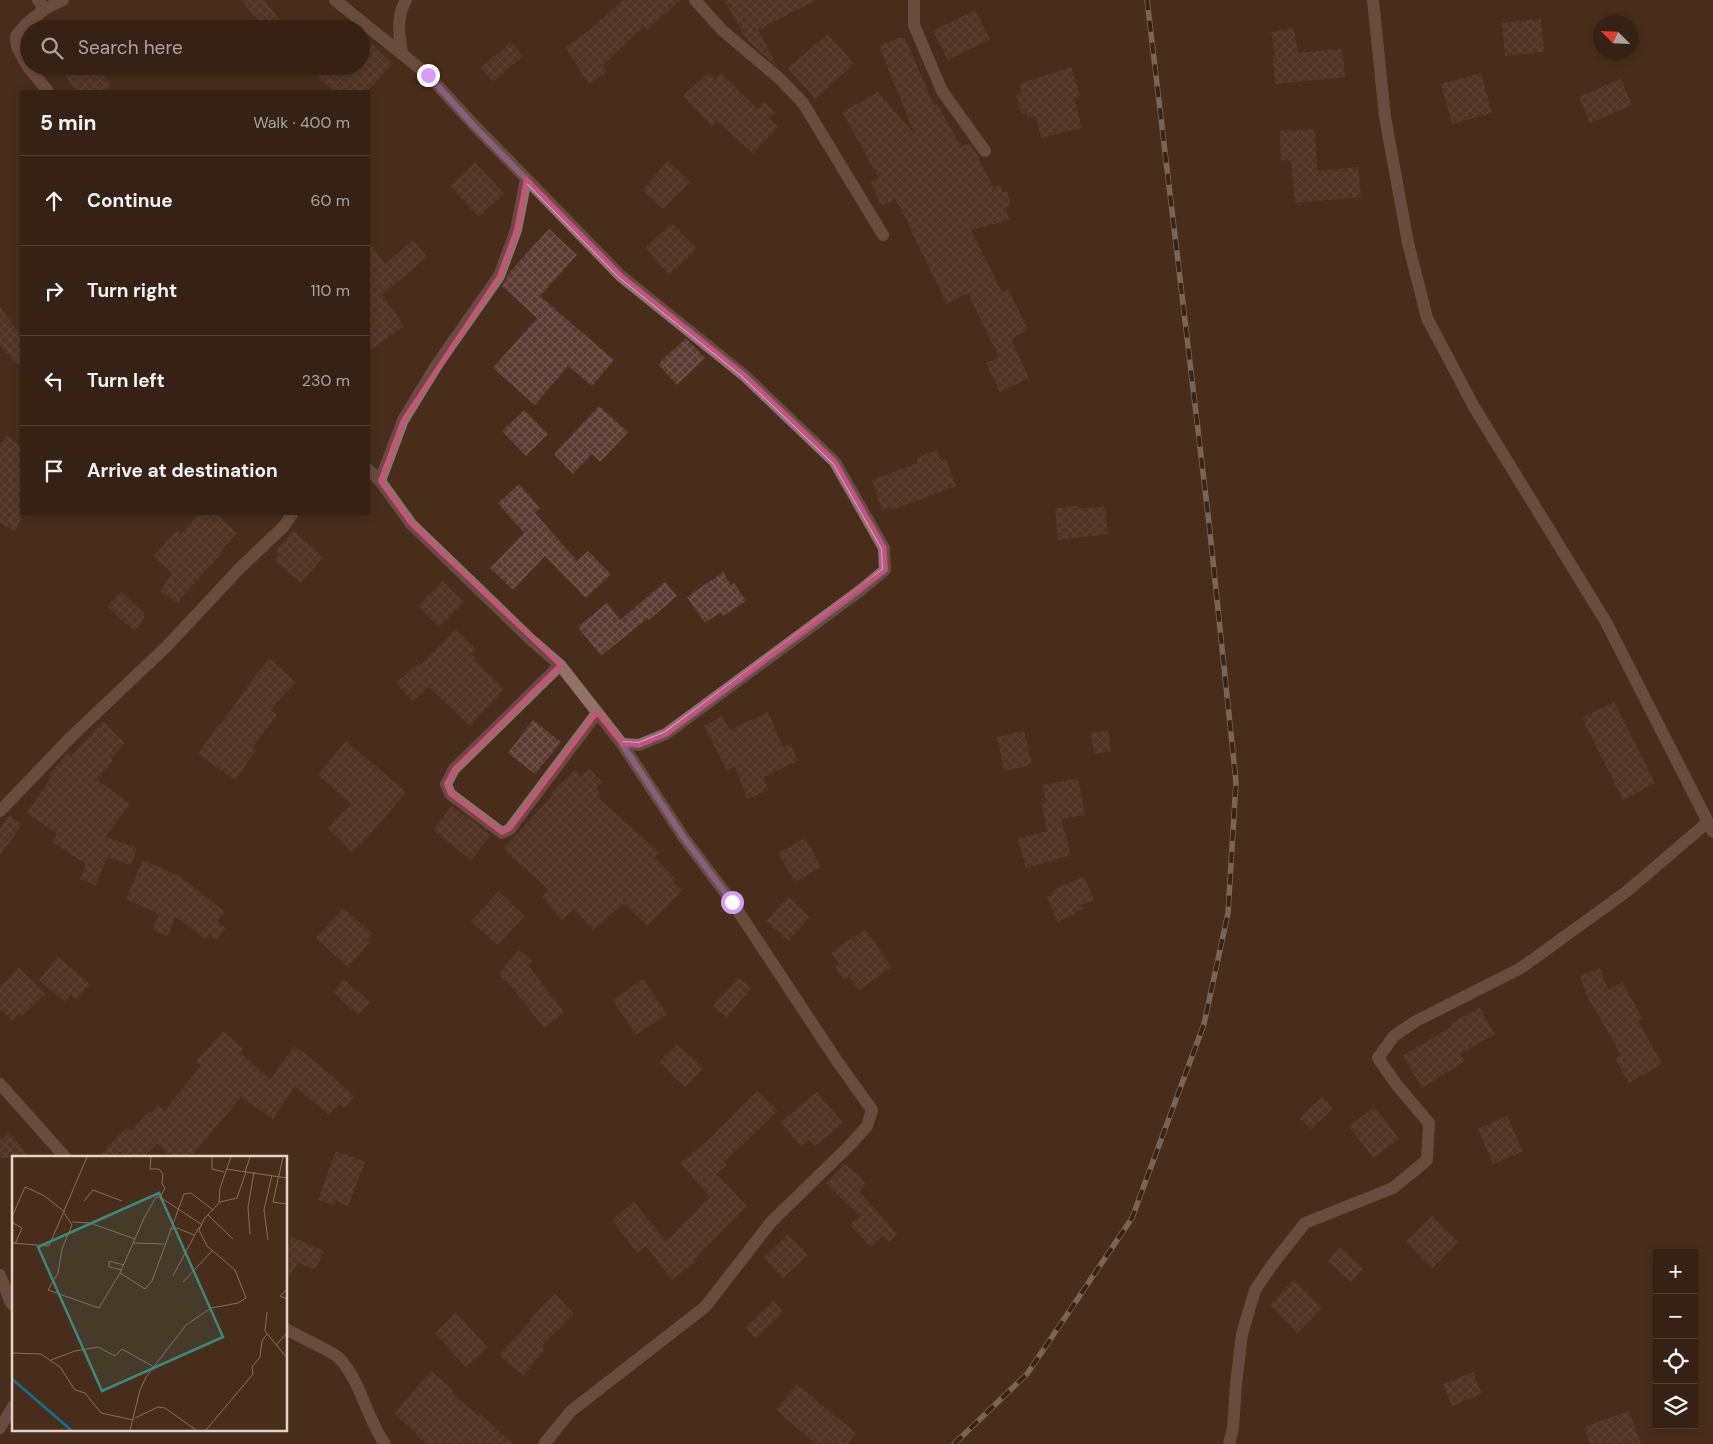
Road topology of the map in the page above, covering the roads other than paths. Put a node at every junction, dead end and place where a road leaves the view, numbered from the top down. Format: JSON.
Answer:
{"nodes":[{"id":1,"x":63,"y":0,"type":"edge"},
{"id":2,"x":335,"y":0,"type":"edge"},
{"id":3,"x":406,"y":0,"type":"edge"},
{"id":4,"x":695,"y":0,"type":"edge"},
{"id":5,"x":914,"y":0,"type":"edge"},
{"id":6,"x":1373,"y":0,"type":"edge"},
{"id":7,"x":41,"y":5,"type":"edge"},
{"id":8,"x":28,"y":20,"type":"edge"},
{"id":9,"x":360,"y":20,"type":"edge"},
{"id":10,"x":370,"y":28,"type":"edge"},
{"id":11,"x":20,"y":31,"type":"edge"},
{"id":12,"x":20,"y":53,"type":"edge"},
{"id":13,"x":402,"y":53,"type":"junction"},
{"id":14,"x":35,"y":75,"type":"edge"},
{"id":15,"x":47,"y":90,"type":"edge"},
{"id":16,"x":986,"y":151,"type":"dead end"},
{"id":17,"x":526,"y":179,"type":"junction"},
{"id":18,"x":883,"y":235,"type":"dead end"},
{"id":19,"x":370,"y":471,"type":"edge"},
{"id":20,"x":380,"y":481,"type":"junction"},
{"id":21,"x":291,"y":515,"type":"edge"},
{"id":22,"x":560,"y":665,"type":"junction"},
{"id":23,"x":597,"y":713,"type":"junction"},
{"id":24,"x":622,"y":744,"type":"junction"},
{"id":25,"x":0,"y":811,"type":"edge"},
{"id":26,"x":1710,"y":827,"type":"edge"},
{"id":27,"x":0,"y":1084,"type":"edge"},
{"id":28,"x":64,"y":1156,"type":"edge"},
{"id":29,"x":0,"y":1275,"type":"edge"},
{"id":30,"x":12,"y":1304,"type":"edge"},
{"id":31,"x":288,"y":1330,"type":"edge"},
{"id":32,"x":12,"y":1408,"type":"edge"},
{"id":33,"x":0,"y":1428,"type":"edge"},
{"id":34,"x":385,"y":1444,"type":"edge"},
{"id":35,"x":544,"y":1444,"type":"edge"},
{"id":36,"x":1229,"y":1444,"type":"edge"}],
"edges":[{"from":1,"to":7,"type":"street"},
{"from":2,"to":9,"type":"street"},
{"from":3,"to":13,"type":"street"},
{"from":4,"to":18,"type":"street"},
{"from":5,"to":16,"type":"street"},
{"from":6,"to":26,"type":"street"},
{"from":7,"to":8,"type":"street"},
{"from":10,"to":13,"type":"street"},
{"from":11,"to":12,"type":"street"},
{"from":13,"to":17,"type":"street"},
{"from":14,"to":15,"type":"street"},
{"from":17,"to":20,"type":"street"},
{"from":17,"to":24,"type":"street"},
{"from":19,"to":20,"type":"street"},
{"from":20,"to":22,"type":"street"},
{"from":21,"to":25,"type":"street"},
{"from":22,"to":23,"type":"street"},
{"from":22,"to":23,"type":"street"},
{"from":23,"to":24,"type":"street"},
{"from":24,"to":35,"type":"street"},
{"from":26,"to":36,"type":"street"},
{"from":27,"to":28,"type":"street"},
{"from":29,"to":30,"type":"street"},
{"from":31,"to":34,"type":"street"},
{"from":32,"to":33,"type":"street"}]}
